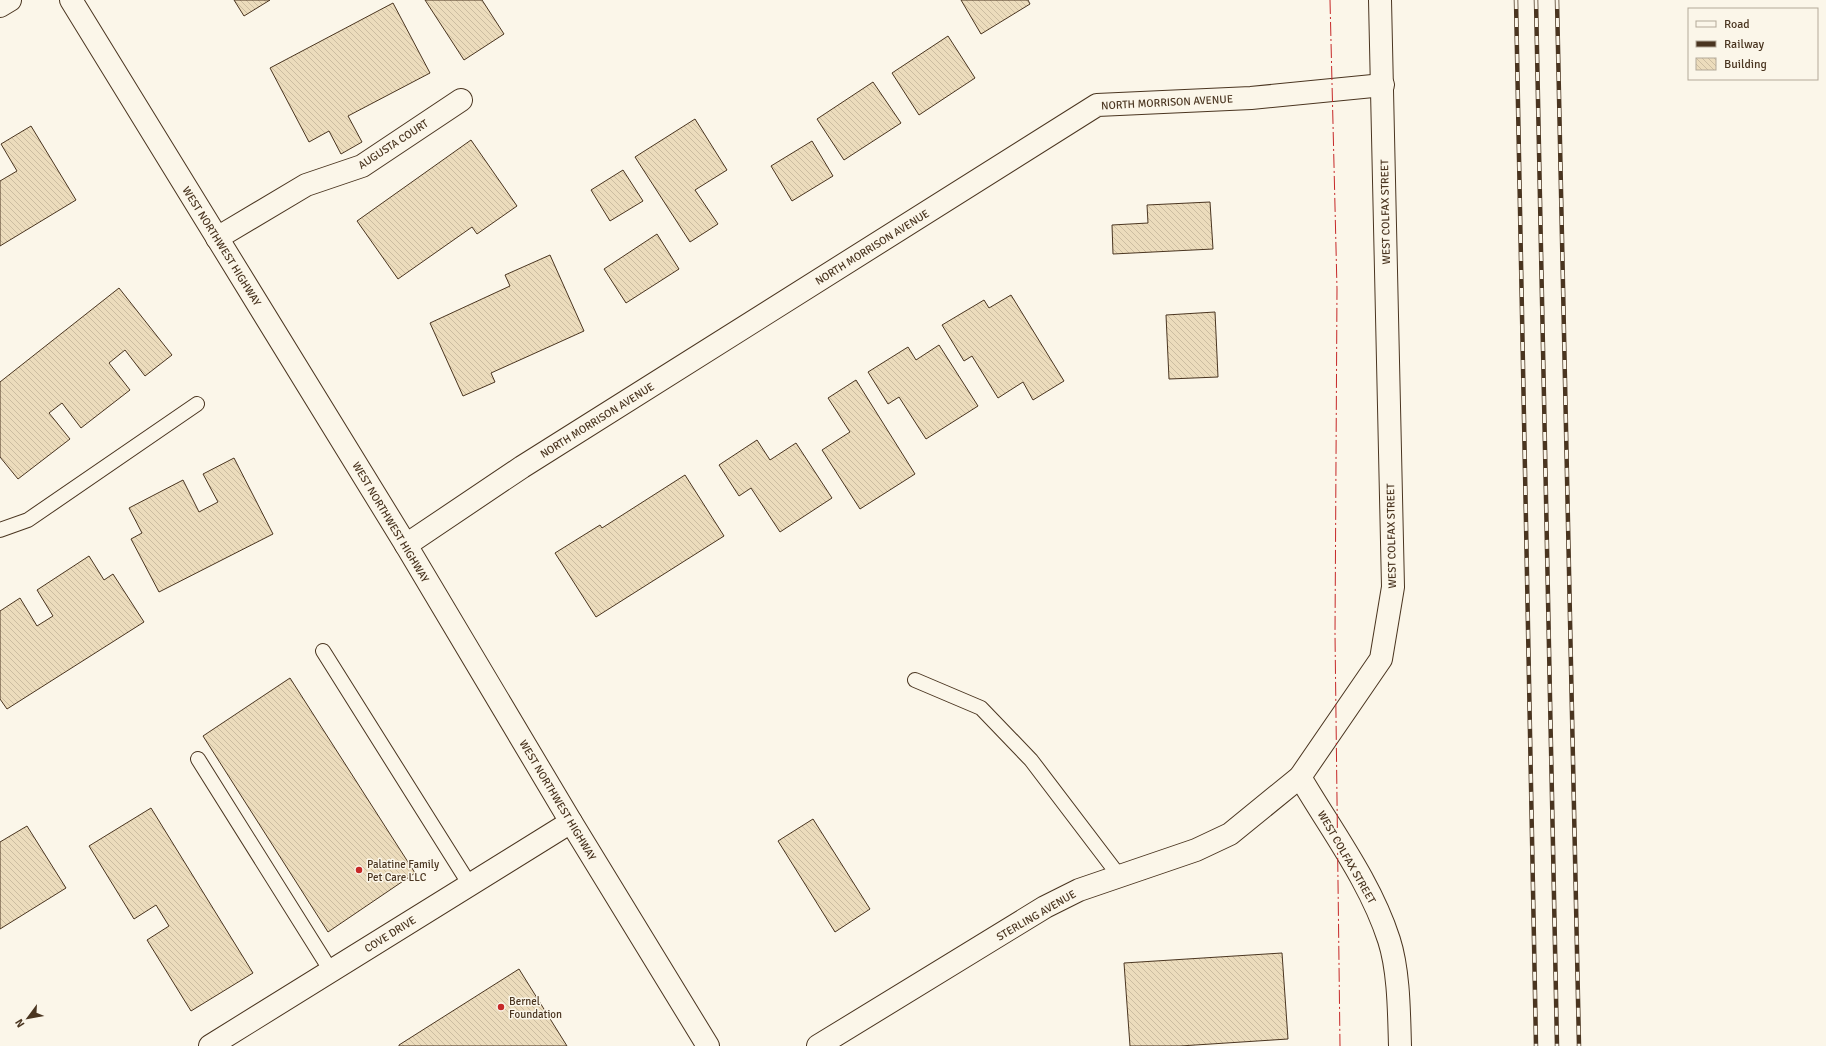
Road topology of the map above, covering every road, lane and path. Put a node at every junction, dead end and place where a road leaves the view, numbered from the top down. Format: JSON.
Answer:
{"nodes":[{"id":1,"x":10,"y":0,"type":"edge"},
{"id":2,"x":71,"y":0,"type":"edge"},
{"id":3,"x":1380,"y":0,"type":"edge"},
{"id":4,"x":0,"y":6,"type":"edge"},
{"id":5,"x":1383,"y":85,"type":"junction"},
{"id":6,"x":461,"y":100,"type":"dead end"},
{"id":7,"x":217,"y":238,"type":"junction"},
{"id":8,"x":197,"y":404,"type":"dead end"},
{"id":9,"x":0,"y":530,"type":"edge"},
{"id":10,"x":406,"y":545,"type":"junction"},
{"id":11,"x":323,"y":652,"type":"dead end"},
{"id":12,"x":915,"y":680,"type":"dead end"},
{"id":13,"x":198,"y":759,"type":"dead end"},
{"id":14,"x":1300,"y":777,"type":"junction"},
{"id":15,"x":571,"y":822,"type":"junction"},
{"id":16,"x":1120,"y":877,"type":"junction"},
{"id":17,"x":470,"y":885,"type":"junction"},
{"id":18,"x":331,"y":971,"type":"junction"},
{"id":19,"x":210,"y":1046,"type":"edge"},
{"id":20,"x":708,"y":1046,"type":"edge"},
{"id":21,"x":818,"y":1046,"type":"edge"},
{"id":22,"x":1400,"y":1046,"type":"edge"}],
"edges":[{"from":1,"to":4,"type":"street"},
{"from":2,"to":7,"type":"street","name":"WEST NORTHWEST HIGHWAY"},
{"from":3,"to":5,"type":"street","name":"WEST COLFAX STREET"},
{"from":5,"to":10,"type":"street","name":"NORTH MORRISON AVENUE"},
{"from":5,"to":14,"type":"street","name":"WEST COLFAX STREET"},
{"from":6,"to":7,"type":"street","name":"AUGUSTA COURT"},
{"from":7,"to":10,"type":"street","name":"WEST NORTHWEST HIGHWAY"},
{"from":8,"to":9,"type":"lane"},
{"from":10,"to":15,"type":"street","name":"WEST NORTHWEST HIGHWAY"},
{"from":11,"to":17,"type":"lane"},
{"from":12,"to":16,"type":"lane"},
{"from":13,"to":18,"type":"lane"},
{"from":14,"to":16,"type":"street","name":"STERLING AVENUE"},
{"from":14,"to":22,"type":"street","name":"WEST COLFAX STREET"},
{"from":15,"to":17,"type":"street","name":"COVE DRIVE"},
{"from":15,"to":20,"type":"street","name":"WEST NORTHWEST HIGHWAY"},
{"from":16,"to":21,"type":"street","name":"STERLING AVENUE"},
{"from":17,"to":18,"type":"street","name":"COVE DRIVE"},
{"from":18,"to":19,"type":"street","name":"COVE DRIVE"}]}
